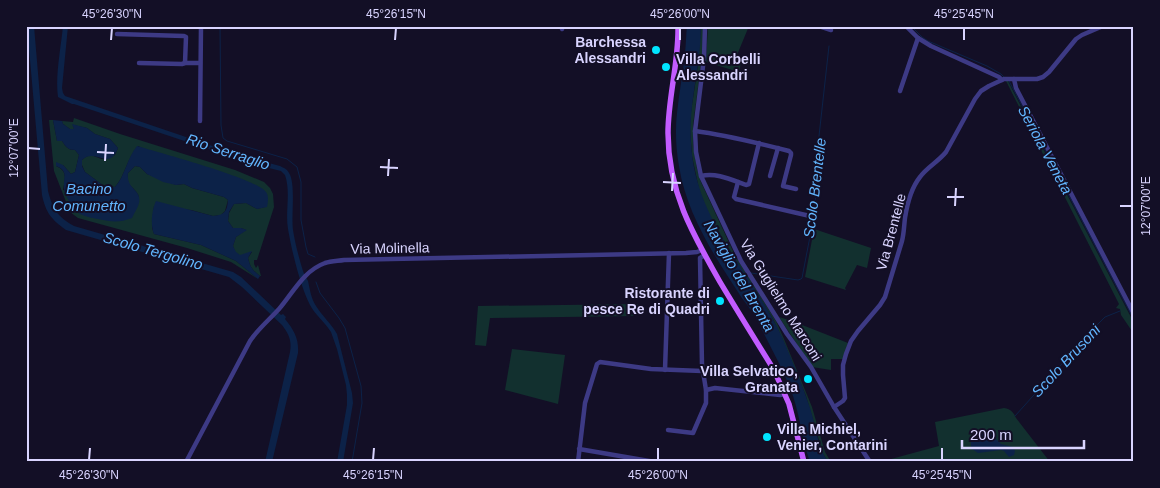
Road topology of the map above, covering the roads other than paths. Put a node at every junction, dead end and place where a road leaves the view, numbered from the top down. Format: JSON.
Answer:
{"nodes":[{"id":1,"x":201,"y":26,"type":"edge"},
{"id":2,"x":678,"y":26,"type":"edge"},
{"id":3,"x":705,"y":26,"type":"edge"},
{"id":4,"x":820,"y":26,"type":"edge"},
{"id":5,"x":906,"y":26,"type":"edge"},
{"id":6,"x":1103,"y":26,"type":"edge"},
{"id":7,"x":831,"y":30,"type":"dead end"},
{"id":8,"x":117,"y":34,"type":"dead end"},
{"id":9,"x":918,"y":38,"type":"junction"},
{"id":10,"x":139,"y":63,"type":"dead end"},
{"id":11,"x":185,"y":63,"type":"junction"},
{"id":12,"x":200,"y":63,"type":"junction"},
{"id":13,"x":1007,"y":79,"type":"junction"},
{"id":14,"x":900,"y":91,"type":"dead end"},
{"id":15,"x":200,"y":121,"type":"dead end"},
{"id":16,"x":694,"y":131,"type":"junction"},
{"id":17,"x":759,"y":143,"type":"junction"},
{"id":18,"x":778,"y":148,"type":"junction"},
{"id":19,"x":702,"y":176,"type":"junction"},
{"id":20,"x":770,"y":176,"type":"dead end"},
{"id":21,"x":738,"y":182,"type":"junction"},
{"id":22,"x":796,"y":189,"type":"dead end"},
{"id":23,"x":810,"y":216,"type":"dead end"},
{"id":24,"x":669,"y":254,"type":"junction"},
{"id":25,"x":701,"y":254,"type":"junction"},
{"id":26,"x":1134,"y":314,"type":"edge"},
{"id":27,"x":665,"y":370,"type":"junction"},
{"id":28,"x":702,"y":371,"type":"junction"},
{"id":29,"x":706,"y":390,"type":"junction"},
{"id":30,"x":785,"y":394,"type":"junction"},
{"id":31,"x":834,"y":407,"type":"junction"},
{"id":32,"x":668,"y":430,"type":"dead end"},
{"id":33,"x":580,"y":449,"type":"junction"},
{"id":34,"x":186,"y":462,"type":"edge"},
{"id":35,"x":578,"y":462,"type":"edge"},
{"id":36,"x":656,"y":462,"type":"edge"},
{"id":37,"x":804,"y":462,"type":"edge"},
{"id":38,"x":870,"y":462,"type":"edge"}],
"edges":[{"from":1,"to":12,"type":"street"},
{"from":2,"to":25,"type":"main road"},
{"from":3,"to":16,"type":"street","name":"Via Guglielmo Marconi"},
{"from":4,"to":7,"type":"street"},
{"from":5,"to":9,"type":"street"},
{"from":6,"to":13,"type":"street","name":"Via Brentelle"},
{"from":8,"to":11,"type":"street"},
{"from":9,"to":13,"type":"street"},
{"from":9,"to":14,"type":"street"},
{"from":10,"to":11,"type":"street"},
{"from":11,"to":12,"type":"street"},
{"from":12,"to":15,"type":"street"},
{"from":13,"to":26,"type":"street"},
{"from":13,"to":31,"type":"street","name":"Via Brentelle"},
{"from":16,"to":17,"type":"street"},
{"from":16,"to":19,"type":"street","name":"Via Guglielmo Marconi"},
{"from":17,"to":18,"type":"street"},
{"from":17,"to":21,"type":"street"},
{"from":18,"to":20,"type":"street"},
{"from":18,"to":22,"type":"street"},
{"from":19,"to":21,"type":"street"},
{"from":19,"to":31,"type":"street","name":"Via Guglielmo Marconi"},
{"from":21,"to":23,"type":"street"},
{"from":24,"to":25,"type":"street","name":"Via Molinella"},
{"from":24,"to":27,"type":"street"},
{"from":24,"to":34,"type":"street","name":"Via Molinella"},
{"from":25,"to":28,"type":"street"},
{"from":25,"to":30,"type":"main road"},
{"from":27,"to":28,"type":"street"},
{"from":27,"to":33,"type":"street"},
{"from":28,"to":29,"type":"street"},
{"from":29,"to":30,"type":"street"},
{"from":29,"to":32,"type":"street"},
{"from":30,"to":37,"type":"main road"},
{"from":31,"to":38,"type":"street","name":"Via Guglielmo Marconi"},
{"from":33,"to":35,"type":"street"},
{"from":33,"to":36,"type":"street"}]}
